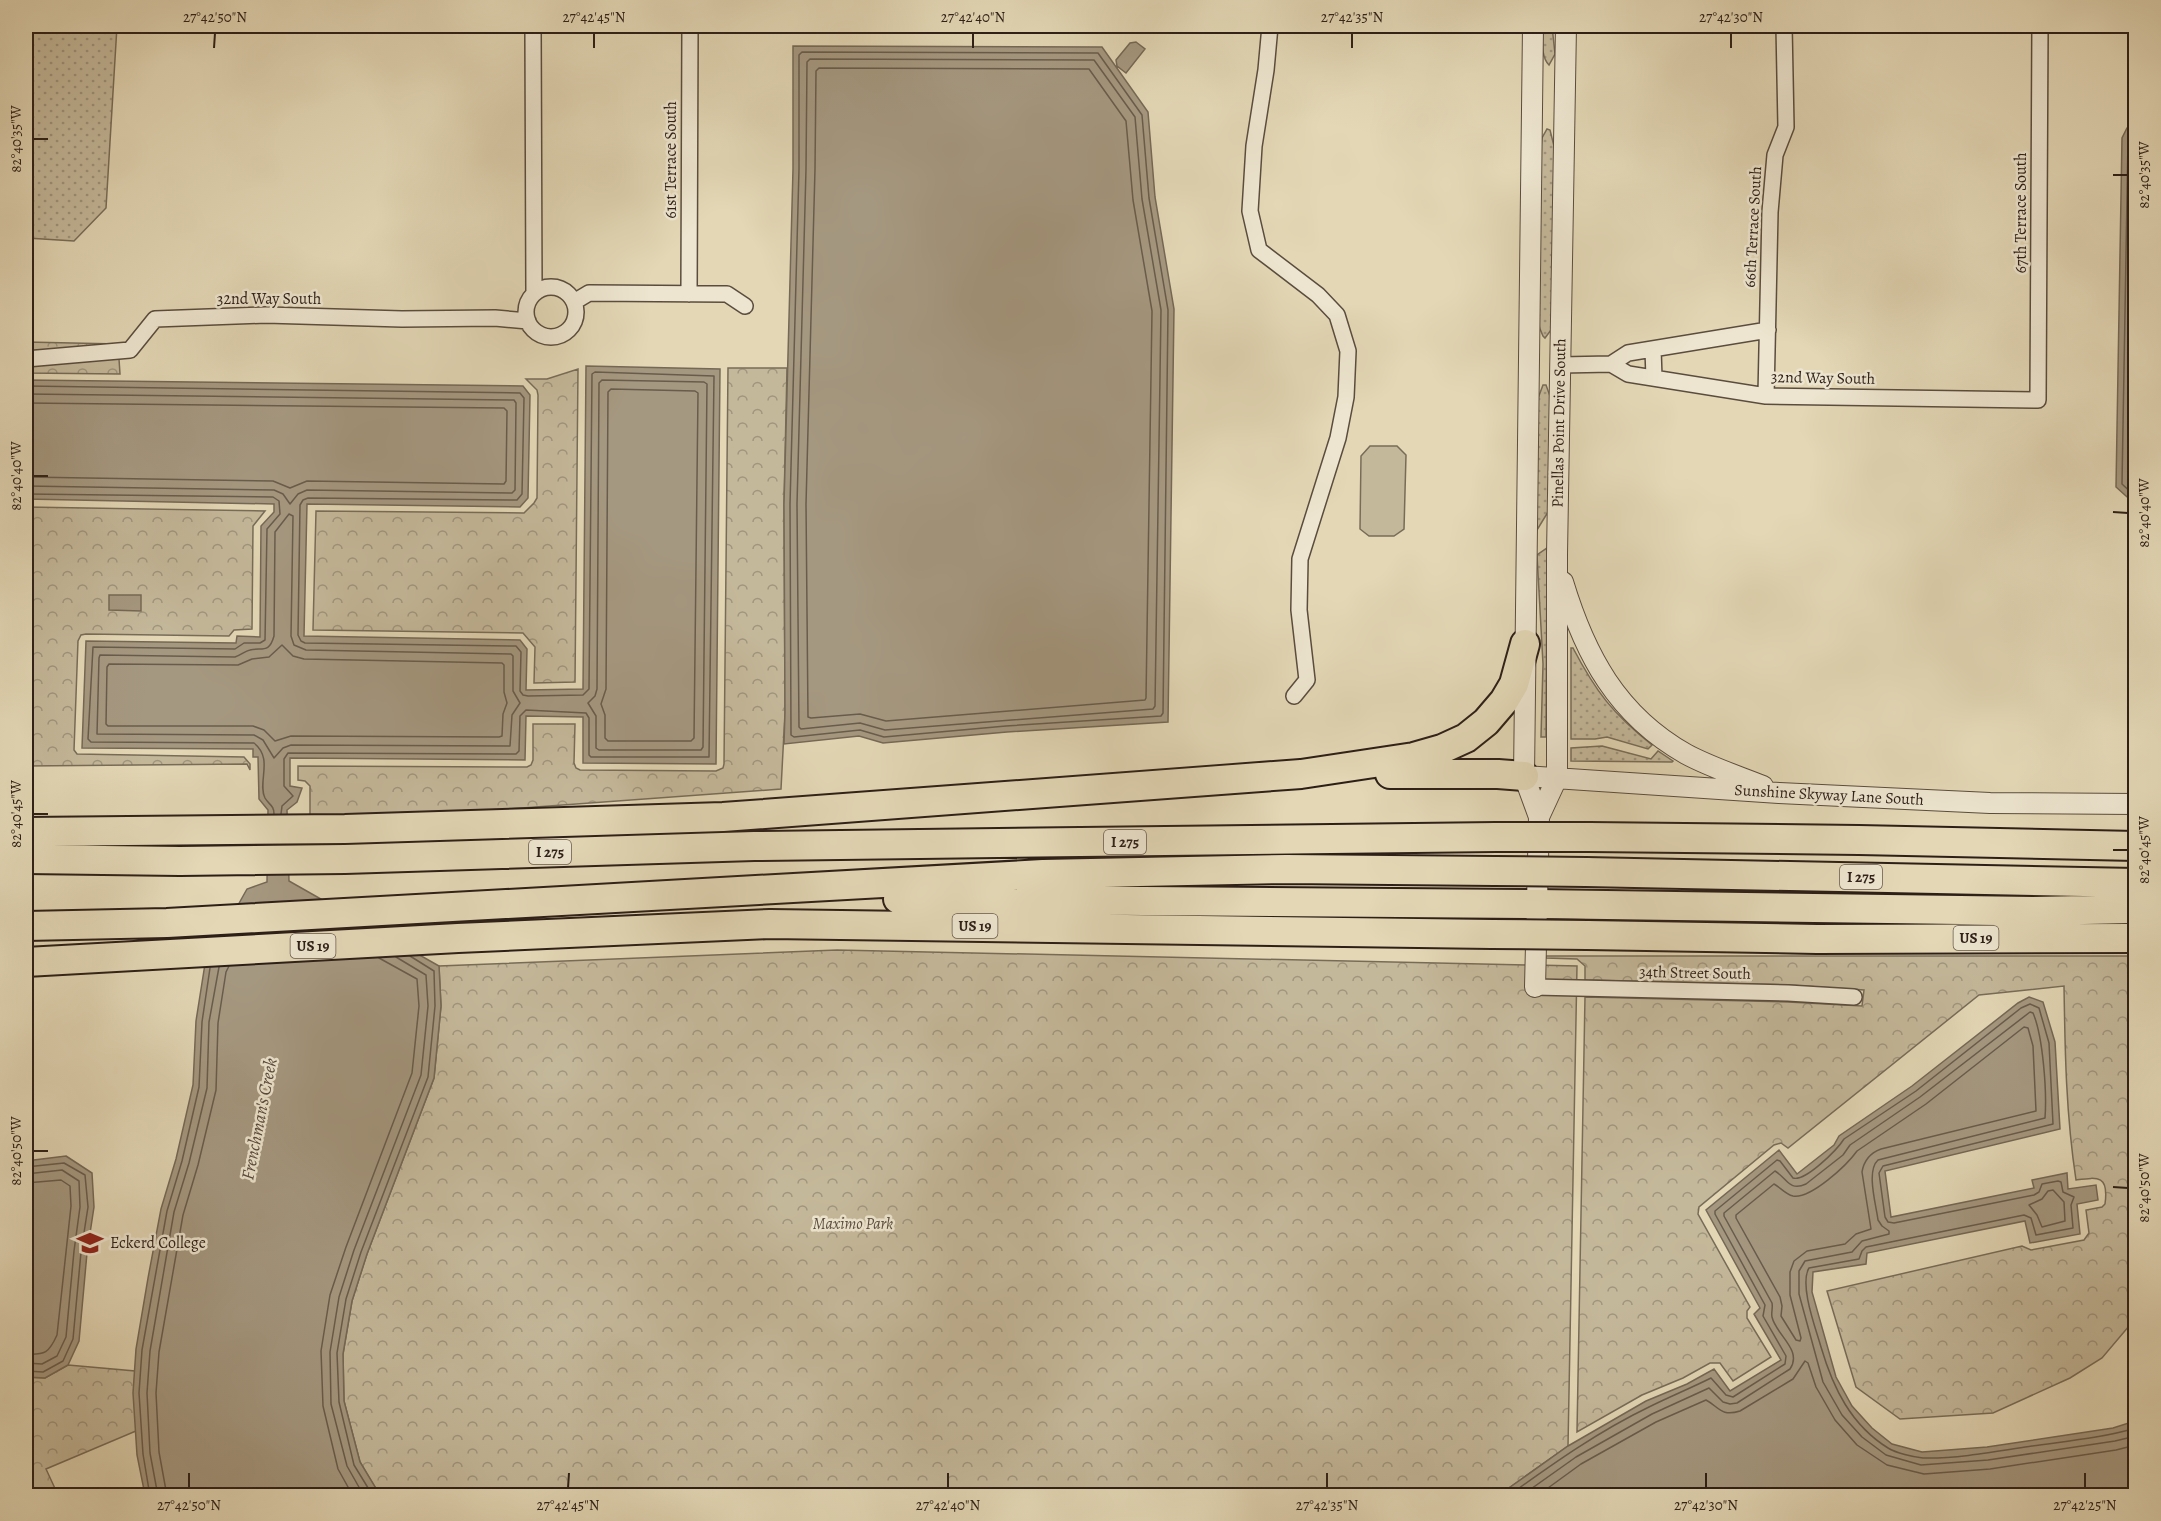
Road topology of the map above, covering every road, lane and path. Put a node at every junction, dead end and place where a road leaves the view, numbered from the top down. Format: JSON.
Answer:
{"nodes":[{"id":1,"x":533,"y":26,"type":"edge"},
{"id":2,"x":690,"y":26,"type":"edge"},
{"id":3,"x":1270,"y":26,"type":"edge"},
{"id":4,"x":1533,"y":26,"type":"edge"},
{"id":5,"x":1566,"y":26,"type":"edge"},
{"id":6,"x":1784,"y":26,"type":"edge"},
{"id":7,"x":2040,"y":26,"type":"edge"},
{"id":8,"x":534,"y":293,"type":"junction"},
{"id":9,"x":689,"y":294,"type":"junction"},
{"id":10,"x":574,"y":302,"type":"junction"},
{"id":11,"x":745,"y":306,"type":"dead end"},
{"id":12,"x":528,"y":321,"type":"junction"},
{"id":13,"x":1767,"y":330,"type":"junction"},
{"id":14,"x":1653,"y":349,"type":"junction"},
{"id":15,"x":26,"y":359,"type":"edge"},
{"id":16,"x":1611,"y":364,"type":"junction"},
{"id":17,"x":1528,"y":365,"type":"junction"},
{"id":18,"x":1561,"y":365,"type":"junction"},
{"id":19,"x":1654,"y":378,"type":"junction"},
{"id":20,"x":1766,"y":396,"type":"junction"},
{"id":21,"x":2038,"y":400,"type":"joint"},
{"id":22,"x":1557,"y":522,"type":"junction"},
{"id":23,"x":1526,"y":546,"type":"junction"},
{"id":24,"x":1557,"y":554,"type":"junction"},
{"id":25,"x":1525,"y":644,"type":"junction"},
{"id":26,"x":1294,"y":696,"type":"dead end"},
{"id":27,"x":1300,"y":774,"type":"junction"},
{"id":28,"x":1524,"y":776,"type":"junction"},
{"id":29,"x":1557,"y":778,"type":"junction"},
{"id":30,"x":1779,"y":793,"type":"junction"},
{"id":31,"x":2136,"y":804,"type":"edge"},
{"id":32,"x":1539,"y":817,"type":"junction"},
{"id":33,"x":26,"y":832,"type":"edge"},
{"id":34,"x":2136,"y":846,"type":"edge"},
{"id":35,"x":26,"y":859,"type":"edge"},
{"id":36,"x":145,"y":861,"type":"junction"},
{"id":37,"x":26,"y":876,"type":"edge"},
{"id":38,"x":2136,"y":884,"type":"edge"},
{"id":39,"x":823,"y":886,"type":"junction"},
{"id":40,"x":1538,"y":904,"type":"junction"},
{"id":41,"x":2136,"y":909,"type":"edge"},
{"id":42,"x":26,"y":926,"type":"edge"},
{"id":43,"x":2136,"y":938,"type":"edge"},
{"id":44,"x":26,"y":962,"type":"edge"},
{"id":45,"x":1535,"y":987,"type":"joint"},
{"id":46,"x":1854,"y":997,"type":"dead end"}],
"edges":[{"from":1,"to":8,"type":"street"},
{"from":2,"to":9,"type":"street","name":"61st Terrace South"},
{"from":3,"to":26,"type":"street"},
{"from":4,"to":17,"type":"street","name":"Pinellas Point Drive South"},
{"from":5,"to":18,"type":"street","name":"Pinellas Point Drive South"},
{"from":6,"to":13,"type":"street","name":"66th Terrace South"},
{"from":7,"to":21,"type":"street","name":"67th Terrace South"},
{"from":8,"to":10,"type":"street"},
{"from":8,"to":12,"type":"street"},
{"from":9,"to":10,"type":"street"},
{"from":9,"to":11,"type":"street"},
{"from":10,"to":12,"type":"street","name":"32nd Way South"},
{"from":12,"to":15,"type":"street","name":"32nd Way South"},
{"from":13,"to":14,"type":"street","name":"32nd Way South"},
{"from":13,"to":20,"type":"street","name":"66th Terrace South"},
{"from":14,"to":16,"type":"street","name":"32nd Way South"},
{"from":14,"to":19,"type":"street"},
{"from":16,"to":18,"type":"street","name":"32nd Way South"},
{"from":16,"to":19,"type":"street","name":"32nd Way South"},
{"from":17,"to":18,"type":"street"},
{"from":17,"to":23,"type":"street","name":"Pinellas Point Drive South"},
{"from":18,"to":22,"type":"street","name":"Pinellas Point Drive South"},
{"from":19,"to":20,"type":"street","name":"32nd Way South"},
{"from":20,"to":21,"type":"street","name":"32nd Way South"},
{"from":22,"to":23,"type":"street"},
{"from":22,"to":24,"type":"street","name":"Pinellas Point Drive South"},
{"from":23,"to":25,"type":"street","name":"Pinellas Point Drive South"},
{"from":24,"to":29,"type":"street","name":"Pinellas Point Drive South"},
{"from":24,"to":30,"type":"street"},
{"from":25,"to":27,"type":"highway"},
{"from":25,"to":28,"type":"street","name":"Pinellas Point Drive South"},
{"from":27,"to":28,"type":"highway"},
{"from":27,"to":33,"type":"highway"},
{"from":28,"to":29,"type":"street","name":"Sunshine Skyway Lane South"},
{"from":28,"to":32,"type":"street","name":"Pinellas Point Drive South"},
{"from":29,"to":30,"type":"street","name":"Sunshine Skyway Lane South"},
{"from":29,"to":32,"type":"street","name":"Pinellas Point Drive South"},
{"from":30,"to":31,"type":"street","name":"Sunshine Skyway Lane South"},
{"from":32,"to":40,"type":"street","name":"Pinellas Point Drive South"},
{"from":34,"to":36,"type":"highway","number":"I 275","bridge":true},
{"from":35,"to":36,"type":"highway","number":"I 275"},
{"from":36,"to":37,"type":"highway"},
{"from":38,"to":39,"type":"highway","number":"I 275","bridge":true},
{"from":39,"to":40,"type":"highway"},
{"from":39,"to":42,"type":"highway","number":"I 275"},
{"from":40,"to":41,"type":"highway"},
{"from":40,"to":45,"type":"street","name":"Pinellas Point Drive South"},
{"from":43,"to":44,"type":"highway","number":"US 19","bridge":true},
{"from":45,"to":46,"type":"street","name":"34th Street South"}]}
